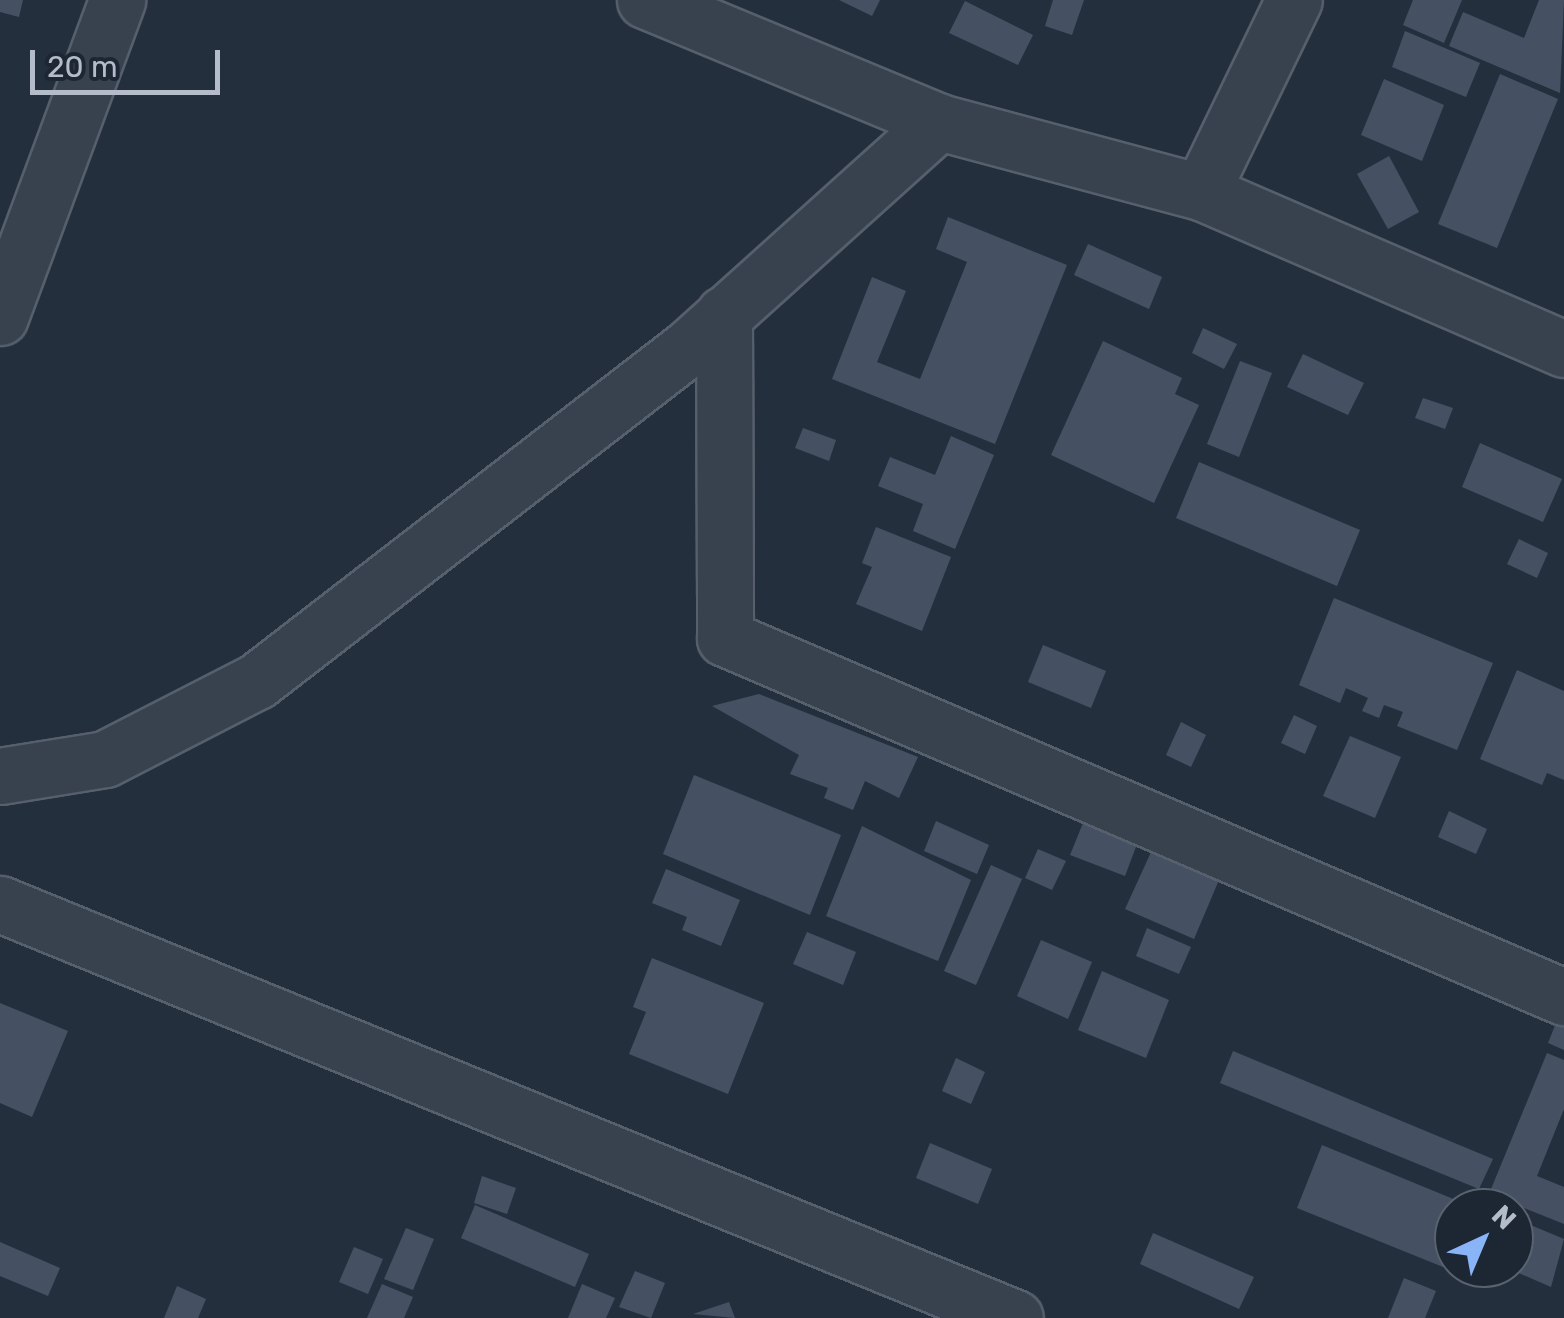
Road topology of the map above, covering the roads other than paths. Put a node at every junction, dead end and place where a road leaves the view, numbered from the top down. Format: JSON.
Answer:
{"nodes":[{"id":1,"x":117,"y":0,"type":"edge"},
{"id":2,"x":645,"y":0,"type":"edge"},
{"id":3,"x":1294,"y":0,"type":"edge"},
{"id":4,"x":939,"y":122,"type":"junction"},
{"id":5,"x":1202,"y":192,"type":"junction"},
{"id":6,"x":724,"y":314,"type":"junction"},
{"id":7,"x":0,"y":317,"type":"edge"},
{"id":8,"x":1564,"y":349,"type":"edge"},
{"id":9,"x":0,"y":776,"type":"edge"},
{"id":10,"x":0,"y":904,"type":"edge"},
{"id":11,"x":1564,"y":997,"type":"edge"},
{"id":12,"x":1015,"y":1318,"type":"edge"}],
"edges":[{"from":1,"to":7,"type":"street"},
{"from":2,"to":4,"type":"street"},
{"from":3,"to":5,"type":"street"},
{"from":4,"to":5,"type":"street"},
{"from":4,"to":6,"type":"street"},
{"from":5,"to":8,"type":"street"},
{"from":6,"to":9,"type":"street"},
{"from":6,"to":11,"type":"street"},
{"from":10,"to":12,"type":"street"}]}
